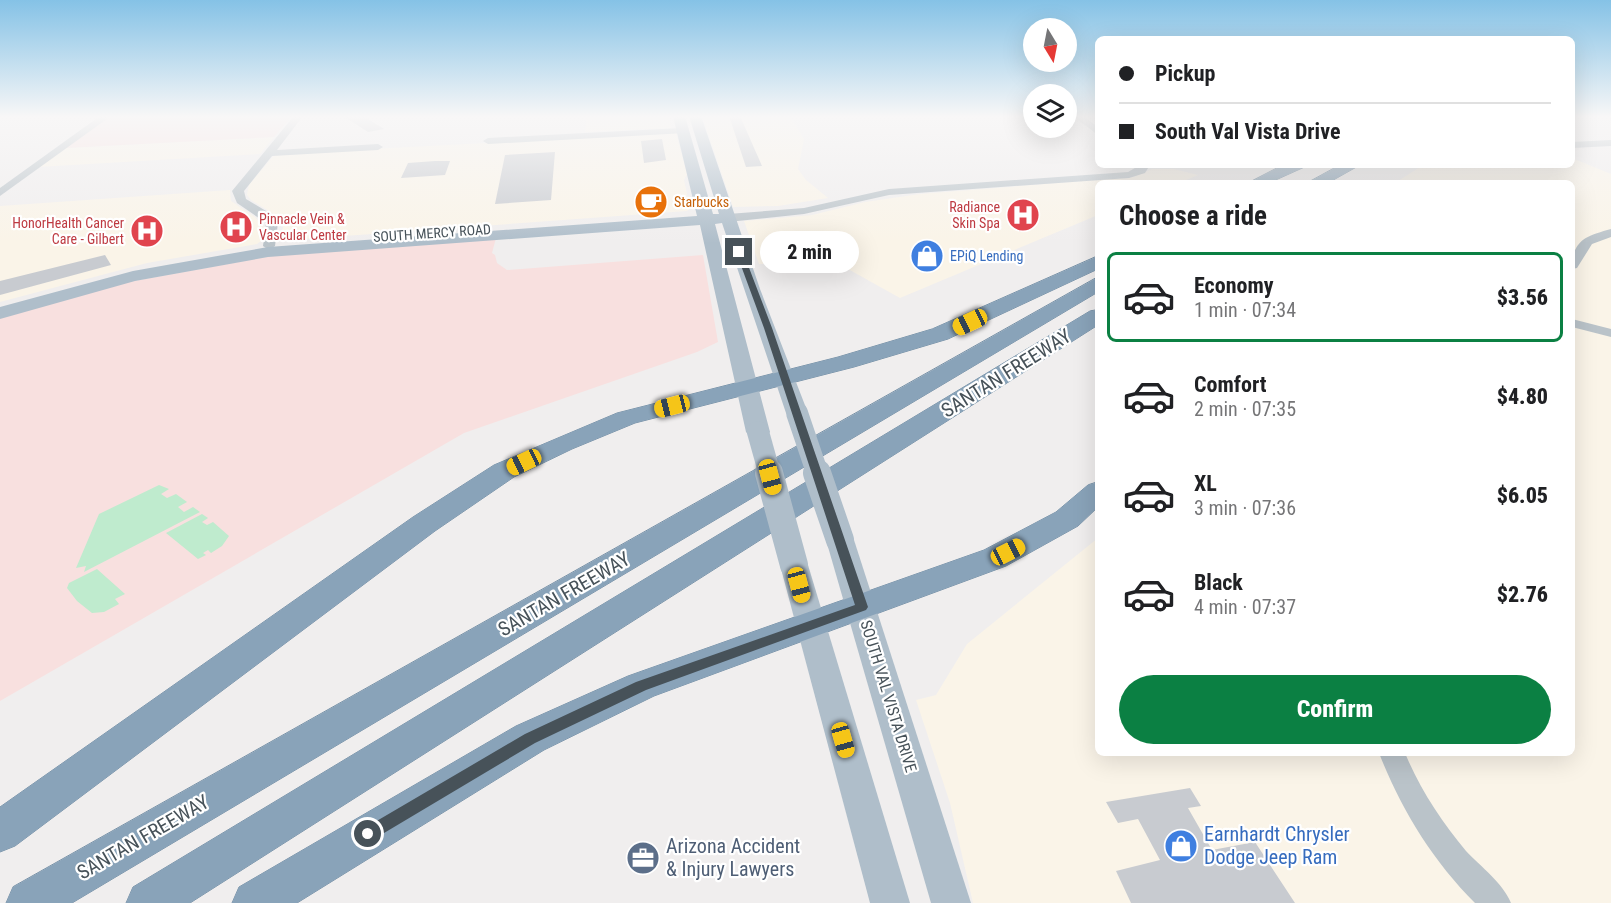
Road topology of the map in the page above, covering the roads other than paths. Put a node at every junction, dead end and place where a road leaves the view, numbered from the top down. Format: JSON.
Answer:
{"nodes":[{"id":1,"x":50,"y":158,"type":"edge"},
{"id":2,"x":264,"y":158,"type":"edge"},
{"id":3,"x":690,"y":158,"type":"edge"},
{"id":4,"x":708,"y":158,"type":"edge"},
{"id":5,"x":1142,"y":168,"type":"edge"},
{"id":6,"x":1290,"y":168,"type":"edge"},
{"id":7,"x":1297,"y":168,"type":"edge"},
{"id":8,"x":1346,"y":168,"type":"edge"},
{"id":9,"x":1262,"y":180,"type":"edge"},
{"id":10,"x":1276,"y":180,"type":"edge"},
{"id":11,"x":1321,"y":180,"type":"edge"},
{"id":12,"x":0,"y":194,"type":"edge"},
{"id":13,"x":727,"y":215,"type":"junction"},
{"id":14,"x":705,"y":217,"type":"junction"},
{"id":15,"x":1611,"y":233,"type":"edge"},
{"id":16,"x":268,"y":249,"type":"junction"},
{"id":17,"x":1575,"y":260,"type":"edge"},
{"id":18,"x":1095,"y":263,"type":"edge"},
{"id":19,"x":1095,"y":285,"type":"edge"},
{"id":20,"x":2,"y":310,"type":"edge"},
{"id":21,"x":1095,"y":318,"type":"edge"},
{"id":22,"x":1575,"y":323,"type":"edge"},
{"id":23,"x":1611,"y":333,"type":"edge"},
{"id":24,"x":785,"y":378,"type":"junction"},
{"id":25,"x":747,"y":388,"type":"junction"},
{"id":26,"x":1095,"y":494,"type":"edge"},
{"id":27,"x":862,"y":607,"type":"junction"},
{"id":28,"x":810,"y":624,"type":"junction"},
{"id":29,"x":1393,"y":756,"type":"edge"},
{"id":30,"x":0,"y":832,"type":"edge"},
{"id":31,"x":29,"y":903,"type":"edge"},
{"id":32,"x":149,"y":903,"type":"edge"},
{"id":33,"x":255,"y":903,"type":"edge"},
{"id":34,"x":890,"y":903,"type":"edge"},
{"id":35,"x":951,"y":903,"type":"edge"},
{"id":36,"x":1496,"y":903,"type":"edge"}],
"edges":[{"from":1,"to":12,"type":"street"},
{"from":2,"to":16,"type":"street"},
{"from":3,"to":14,"type":"main road"},
{"from":4,"to":13,"type":"main road","name":"SOUTH VAL VISTA DRIVE"},
{"from":5,"to":13,"type":"street"},
{"from":6,"to":9,"type":"highway"},
{"from":7,"to":10,"type":"highway"},
{"from":8,"to":11,"type":"highway"},
{"from":13,"to":14,"type":"main road","name":"SOUTH MERCY ROAD"},
{"from":13,"to":24,"type":"main road","name":"SOUTH VAL VISTA DRIVE"},
{"from":14,"to":16,"type":"main road","name":"SOUTH MERCY ROAD"},
{"from":14,"to":16,"type":"main road","name":"SOUTH MERCY ROAD"},
{"from":14,"to":25,"type":"main road"},
{"from":15,"to":17,"type":"street"},
{"from":16,"to":20,"type":"main road","name":"SOUTH MERCY ROAD"},
{"from":18,"to":24,"type":"highway"},
{"from":19,"to":31,"type":"highway","name":"SANTAN FREEWAY"},
{"from":21,"to":32,"type":"highway","name":"SANTAN FREEWAY"},
{"from":22,"to":23,"type":"street"},
{"from":24,"to":25,"type":"highway"},
{"from":24,"to":27,"type":"main road","name":"SOUTH VAL VISTA DRIVE","bridge":true},
{"from":25,"to":28,"type":"main road","bridge":true},
{"from":25,"to":30,"type":"highway"},
{"from":26,"to":27,"type":"highway"},
{"from":27,"to":28,"type":"highway"},
{"from":27,"to":35,"type":"main road","name":"SOUTH VAL VISTA DRIVE"},
{"from":28,"to":33,"type":"highway"},
{"from":28,"to":34,"type":"main road"},
{"from":29,"to":36,"type":"street"}]}
